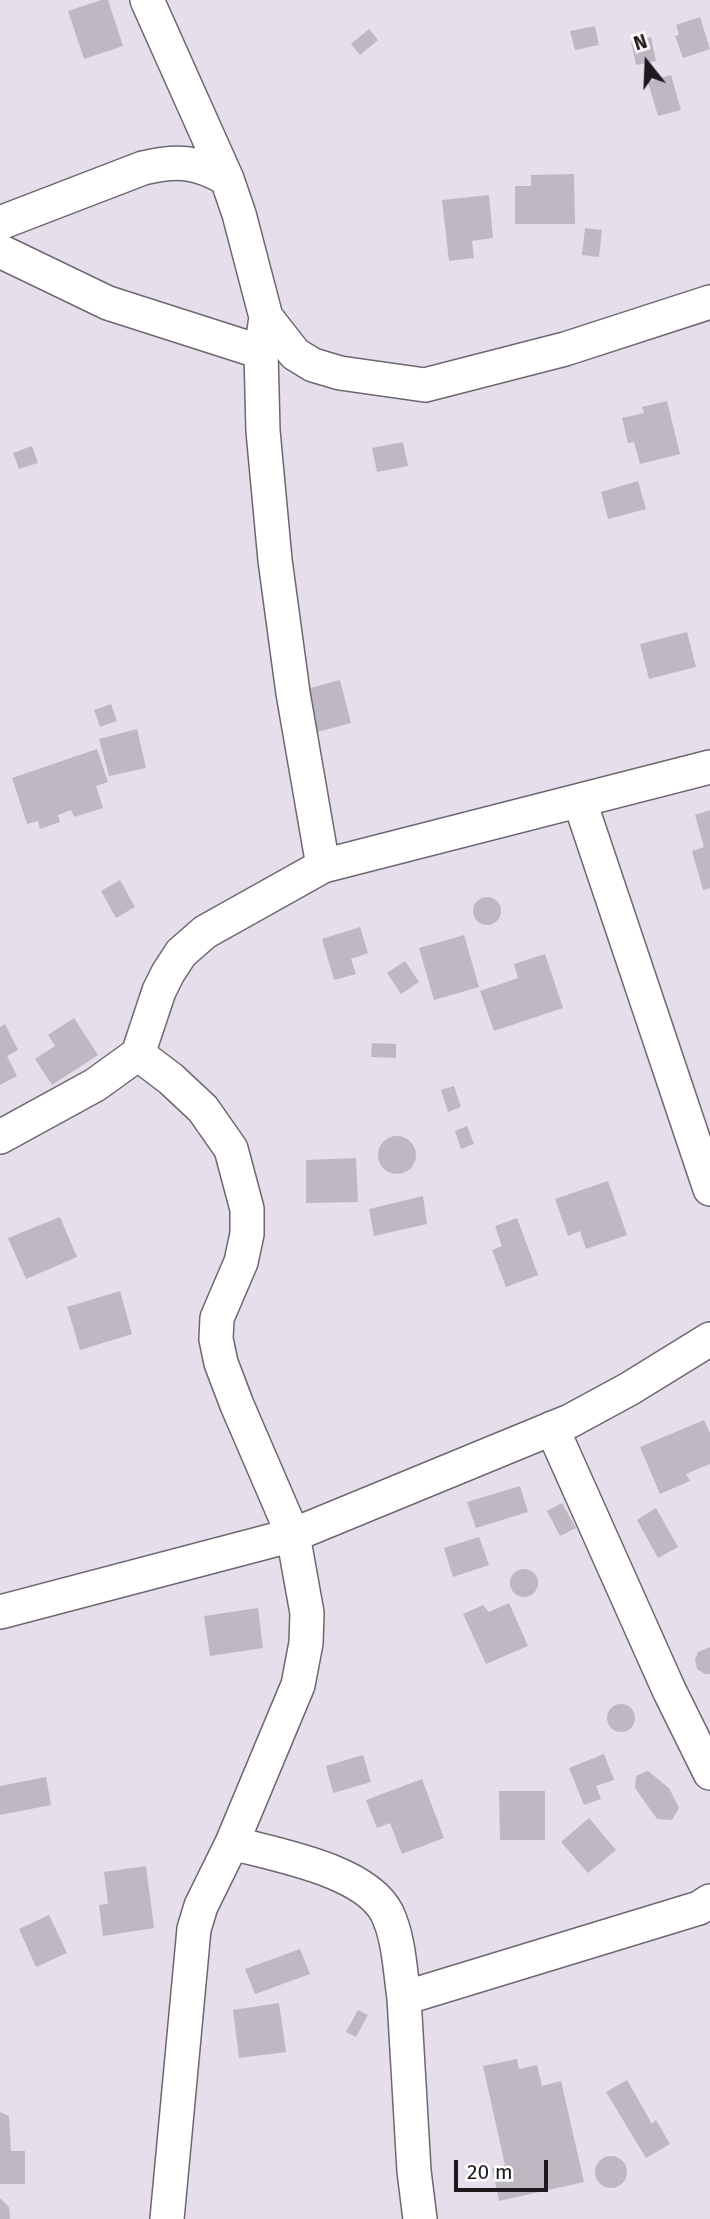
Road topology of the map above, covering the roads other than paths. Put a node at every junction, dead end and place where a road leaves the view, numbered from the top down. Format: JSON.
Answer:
{"nodes":[{"id":1,"x":147,"y":0,"type":"edge"},
{"id":2,"x":227,"y":179,"type":"junction"},
{"id":3,"x":0,"y":223,"type":"edge"},
{"id":4,"x":0,"y":251,"type":"edge"},
{"id":5,"x":710,"y":302,"type":"edge"},
{"id":6,"x":266,"y":317,"type":"junction"},
{"id":7,"x":261,"y":352,"type":"junction"},
{"id":8,"x":710,"y":767,"type":"edge"},
{"id":9,"x":580,"y":802,"type":"junction"},
{"id":10,"x":323,"y":866,"type":"junction"},
{"id":11,"x":138,"y":1054,"type":"junction"},
{"id":12,"x":0,"y":1137,"type":"edge"},
{"id":13,"x":710,"y":1189,"type":"edge"},
{"id":14,"x":710,"y":1339,"type":"edge"},
{"id":15,"x":552,"y":1428,"type":"junction"},
{"id":16,"x":293,"y":1535,"type":"junction"},
{"id":17,"x":0,"y":1612,"type":"edge"},
{"id":18,"x":710,"y":1773,"type":"edge"},
{"id":19,"x":232,"y":1843,"type":"junction"},
{"id":20,"x":710,"y":1901,"type":"edge"},
{"id":21,"x":404,"y":1998,"type":"junction"},
{"id":22,"x":167,"y":2219,"type":"edge"},
{"id":23,"x":420,"y":2219,"type":"edge"}],
"edges":[{"from":1,"to":2,"type":"street"},
{"from":2,"to":3,"type":"street"},
{"from":2,"to":6,"type":"street"},
{"from":4,"to":7,"type":"street"},
{"from":5,"to":6,"type":"street"},
{"from":6,"to":7,"type":"street"},
{"from":7,"to":10,"type":"street"},
{"from":8,"to":9,"type":"street"},
{"from":9,"to":10,"type":"street"},
{"from":9,"to":13,"type":"street"},
{"from":10,"to":11,"type":"street"},
{"from":11,"to":12,"type":"street"},
{"from":11,"to":16,"type":"street"},
{"from":14,"to":15,"type":"street"},
{"from":15,"to":16,"type":"street"},
{"from":15,"to":18,"type":"street"},
{"from":16,"to":17,"type":"street"},
{"from":16,"to":19,"type":"street"},
{"from":19,"to":21,"type":"street"},
{"from":19,"to":22,"type":"street"},
{"from":20,"to":21,"type":"street"},
{"from":21,"to":23,"type":"street"}]}
